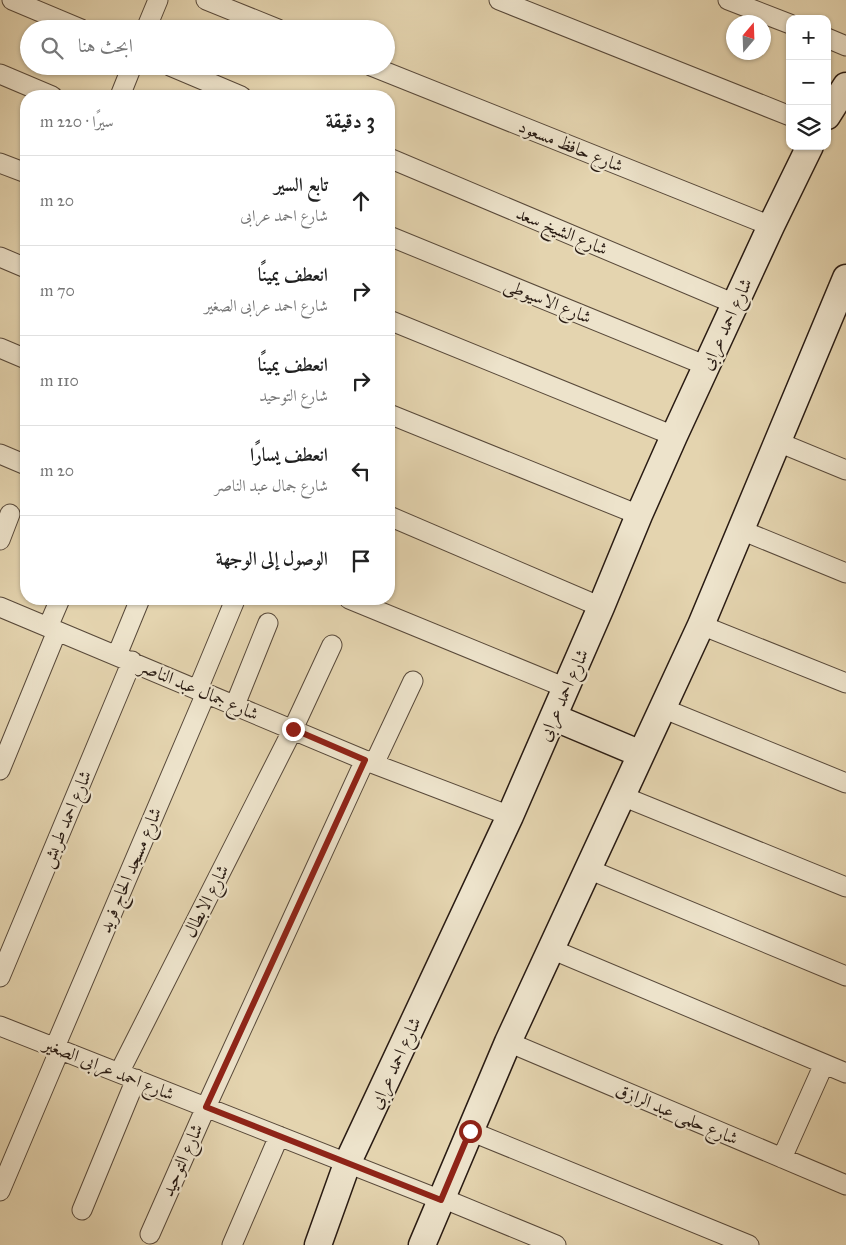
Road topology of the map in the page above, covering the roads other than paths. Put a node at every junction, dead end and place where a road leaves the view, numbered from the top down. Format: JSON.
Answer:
{"nodes":[{"id":1,"x":12,"y":0,"type":"edge"},
{"id":2,"x":158,"y":0,"type":"edge"},
{"id":3,"x":206,"y":0,"type":"edge"},
{"id":4,"x":498,"y":0,"type":"edge"},
{"id":5,"x":728,"y":0,"type":"edge"},
{"id":6,"x":60,"y":20,"type":"edge"},
{"id":7,"x":150,"y":20,"type":"edge"},
{"id":8,"x":256,"y":20,"type":"edge"},
{"id":9,"x":786,"y":22,"type":"edge"},
{"id":10,"x":831,"y":40,"type":"edge"},
{"id":11,"x":846,"y":46,"type":"edge"},
{"id":12,"x":0,"y":74,"type":"edge"},
{"id":13,"x":128,"y":75,"type":"edge"},
{"id":14,"x":191,"y":75,"type":"edge"},
{"id":15,"x":394,"y":75,"type":"edge"},
{"id":16,"x":846,"y":86,"type":"edge"},
{"id":17,"x":38,"y":90,"type":"edge"},
{"id":18,"x":122,"y":90,"type":"edge"},
{"id":19,"x":227,"y":90,"type":"edge"},
{"id":20,"x":831,"y":110,"type":"edge"},
{"id":21,"x":786,"y":114,"type":"edge"},
{"id":22,"x":808,"y":150,"type":"edge"},
{"id":23,"x":395,"y":161,"type":"edge"},
{"id":24,"x":0,"y":163,"type":"edge"},
{"id":25,"x":20,"y":171,"type":"edge"},
{"id":26,"x":771,"y":226,"type":"junction"},
{"id":27,"x":395,"y":238,"type":"edge"},
{"id":28,"x":0,"y":257,"type":"edge"},
{"id":29,"x":20,"y":265,"type":"edge"},
{"id":30,"x":846,"y":278,"type":"edge"},
{"id":31,"x":735,"y":304,"type":"junction"},
{"id":32,"x":838,"y":317,"type":"edge"},
{"id":33,"x":395,"y":322,"type":"edge"},
{"id":34,"x":0,"y":348,"type":"edge"},
{"id":35,"x":20,"y":356,"type":"edge"},
{"id":36,"x":707,"y":366,"type":"junction"},
{"id":37,"x":395,"y":416,"type":"edge"},
{"id":38,"x":674,"y":436,"type":"junction"},
{"id":39,"x":778,"y":442,"type":"junction"},
{"id":40,"x":0,"y":454,"type":"edge"},
{"id":41,"x":20,"y":462,"type":"edge"},
{"id":42,"x":846,"y":470,"type":"edge"},
{"id":43,"x":10,"y":514,"type":"dead end"},
{"id":44,"x":639,"y":514,"type":"junction"},
{"id":45,"x":395,"y":519,"type":"edge"},
{"id":46,"x":741,"y":530,"type":"junction"},
{"id":47,"x":0,"y":540,"type":"edge"},
{"id":48,"x":846,"y":573,"type":"edge"},
{"id":49,"x":59,"y":605,"type":"edge"},
{"id":50,"x":138,"y":605,"type":"edge"},
{"id":51,"x":233,"y":605,"type":"edge"},
{"id":52,"x":364,"y":605,"type":"edge"},
{"id":53,"x":0,"y":607,"type":"edge"},
{"id":54,"x":602,"y":607,"type":"junction"},
{"id":55,"x":268,"y":623,"type":"dead end"},
{"id":56,"x":701,"y":625,"type":"junction"},
{"id":57,"x":53,"y":629,"type":"junction"},
{"id":58,"x":332,"y":645,"type":"dead end"},
{"id":59,"x":124,"y":658,"type":"junction"},
{"id":60,"x":413,"y":681,"type":"dead end"},
{"id":61,"x":846,"y":683,"type":"edge"},
{"id":62,"x":566,"y":688,"type":"junction"},
{"id":63,"x":202,"y":691,"type":"junction"},
{"id":64,"x":235,"y":705,"type":"junction"},
{"id":65,"x":662,"y":708,"type":"junction"},
{"id":66,"x":553,"y":717,"type":"junction"},
{"id":67,"x":293,"y":729,"type":"junction"},
{"id":68,"x":641,"y":754,"type":"junction"},
{"id":69,"x":370,"y":762,"type":"junction"},
{"id":70,"x":0,"y":770,"type":"edge"},
{"id":71,"x":846,"y":783,"type":"edge"},
{"id":72,"x":622,"y":796,"type":"junction"},
{"id":73,"x":510,"y":816,"type":"junction"},
{"id":74,"x":588,"y":869,"type":"junction"},
{"id":75,"x":846,"y":887,"type":"edge"},
{"id":76,"x":551,"y":950,"type":"junction"},
{"id":77,"x":846,"y":976,"type":"edge"},
{"id":78,"x":0,"y":977,"type":"edge"},
{"id":79,"x":0,"y":1026,"type":"edge"},
{"id":80,"x":508,"y":1042,"type":"junction"},
{"id":81,"x":57,"y":1048,"type":"junction"},
{"id":82,"x":824,"y":1064,"type":"junction"},
{"id":83,"x":846,"y":1074,"type":"edge"},
{"id":84,"x":128,"y":1076,"type":"junction"},
{"id":85,"x":206,"y":1107,"type":"junction"},
{"id":86,"x":470,"y":1131,"type":"junction"},
{"id":87,"x":279,"y":1136,"type":"junction"},
{"id":88,"x":782,"y":1158,"type":"junction"},
{"id":89,"x":348,"y":1164,"type":"junction"},
{"id":90,"x":846,"y":1185,"type":"edge"},
{"id":91,"x":0,"y":1191,"type":"edge"},
{"id":92,"x":441,"y":1199,"type":"junction"},
{"id":93,"x":82,"y":1210,"type":"dead end"},
{"id":94,"x":150,"y":1234,"type":"dead end"},
{"id":95,"x":232,"y":1245,"type":"edge"},
{"id":96,"x":318,"y":1245,"type":"edge"},
{"id":97,"x":422,"y":1245,"type":"edge"},
{"id":98,"x":556,"y":1245,"type":"edge"},
{"id":99,"x":749,"y":1245,"type":"edge"}],
"edges":[{"from":1,"to":6,"type":"street"},
{"from":2,"to":7,"type":"street"},
{"from":3,"to":8,"type":"street"},
{"from":4,"to":21,"type":"street"},
{"from":5,"to":9,"type":"street"},
{"from":10,"to":11,"type":"street"},
{"from":12,"to":17,"type":"street"},
{"from":13,"to":18,"type":"street"},
{"from":14,"to":19,"type":"street"},
{"from":15,"to":26,"type":"street","name":"شارع حافظ مسعود"},
{"from":16,"to":20,"type":"street"},
{"from":22,"to":26,"type":"street","name":"شارع احمد عرابى"},
{"from":23,"to":31,"type":"street","name":"شارع الشيخ سعد"},
{"from":24,"to":25,"type":"street"},
{"from":26,"to":31,"type":"street","name":"شارع احمد عرابى"},
{"from":27,"to":36,"type":"street","name":"شارع الاسيوطى"},
{"from":28,"to":29,"type":"street"},
{"from":30,"to":32,"type":"street"},
{"from":31,"to":36,"type":"street","name":"شارع احمد عرابى"},
{"from":32,"to":39,"type":"street"},
{"from":33,"to":38,"type":"street"},
{"from":34,"to":35,"type":"street"},
{"from":36,"to":38,"type":"street","name":"شارع احمد عرابى"},
{"from":37,"to":44,"type":"street"},
{"from":38,"to":44,"type":"street","name":"شارع احمد عرابى"},
{"from":39,"to":42,"type":"street"},
{"from":39,"to":46,"type":"street"},
{"from":40,"to":41,"type":"street"},
{"from":43,"to":47,"type":"street"},
{"from":44,"to":54,"type":"street","name":"شارع احمد عرابى"},
{"from":45,"to":54,"type":"street"},
{"from":46,"to":48,"type":"street"},
{"from":46,"to":56,"type":"street"},
{"from":49,"to":57,"type":"street"},
{"from":50,"to":59,"type":"street","name":"شارع احمد طربش"},
{"from":51,"to":63,"type":"street","name":"شارع مسجد الحاج فريد"},
{"from":52,"to":62,"type":"street"},
{"from":53,"to":57,"type":"street","name":"شارع جمال عبد الناصر"},
{"from":54,"to":62,"type":"street","name":"شارع احمد عرابى"},
{"from":55,"to":64,"type":"street"},
{"from":56,"to":61,"type":"street"},
{"from":56,"to":65,"type":"street"},
{"from":57,"to":59,"type":"street","name":"شارع جمال عبد الناصر"},
{"from":57,"to":70,"type":"street"},
{"from":58,"to":67,"type":"street","name":"شارع الابطال"},
{"from":59,"to":63,"type":"street","name":"شارع جمال عبد الناصر"},
{"from":59,"to":78,"type":"street","name":"شارع احمد طربش"},
{"from":60,"to":69,"type":"street","name":"شارع التوحيد"},
{"from":62,"to":66,"type":"street","name":"شارع احمد عرابى"},
{"from":63,"to":64,"type":"street","name":"شارع جمال عبد الناصر"},
{"from":63,"to":81,"type":"street","name":"شارع مسجد الحاج فريد"},
{"from":64,"to":67,"type":"street","name":"شارع جمال عبد الناصر"},
{"from":65,"to":68,"type":"street"},
{"from":65,"to":71,"type":"street"},
{"from":66,"to":68,"type":"street"},
{"from":66,"to":73,"type":"street","name":"شارع احمد عرابى"},
{"from":67,"to":69,"type":"street","name":"شارع جمال عبد الناصر"},
{"from":67,"to":84,"type":"street","name":"شارع الابطال"},
{"from":68,"to":72,"type":"street"},
{"from":69,"to":73,"type":"street","name":"شارع جمال عبد الناصر"},
{"from":69,"to":85,"type":"street","name":"شارع التوحيد"},
{"from":72,"to":74,"type":"street"},
{"from":72,"to":75,"type":"street"},
{"from":73,"to":89,"type":"street","name":"شارع احمد عرابى"},
{"from":74,"to":76,"type":"street"},
{"from":74,"to":77,"type":"street"},
{"from":76,"to":80,"type":"street"},
{"from":76,"to":82,"type":"street"},
{"from":79,"to":81,"type":"street","name":"شارع احمد عرابى الصغير"},
{"from":80,"to":86,"type":"street"},
{"from":80,"to":88,"type":"street","name":"شارع حلمى عبد الرازق"},
{"from":81,"to":84,"type":"street","name":"شارع احمد عرابى الصغير"},
{"from":81,"to":91,"type":"street","name":"شارع مسجد الحاج فريد"},
{"from":82,"to":83,"type":"street"},
{"from":82,"to":88,"type":"street"},
{"from":84,"to":85,"type":"street","name":"شارع احمد عرابى الصغير"},
{"from":84,"to":93,"type":"street","name":"شارع الابطال"},
{"from":85,"to":87,"type":"street","name":"شارع احمد عرابى الصغير"},
{"from":85,"to":94,"type":"street","name":"شارع التوحيد"},
{"from":86,"to":92,"type":"street"},
{"from":86,"to":99,"type":"street"},
{"from":87,"to":89,"type":"street","name":"شارع احمد عرابى الصغير"},
{"from":87,"to":95,"type":"street"},
{"from":88,"to":90,"type":"street","name":"شارع حلمى عبد الرازق"},
{"from":89,"to":92,"type":"street","name":"شارع احمد عرابى الصغير"},
{"from":89,"to":96,"type":"street","name":"شارع احمد عرابى"},
{"from":92,"to":97,"type":"street"},
{"from":92,"to":98,"type":"street","name":"شارع احمد عرابى الصغير"}]}
